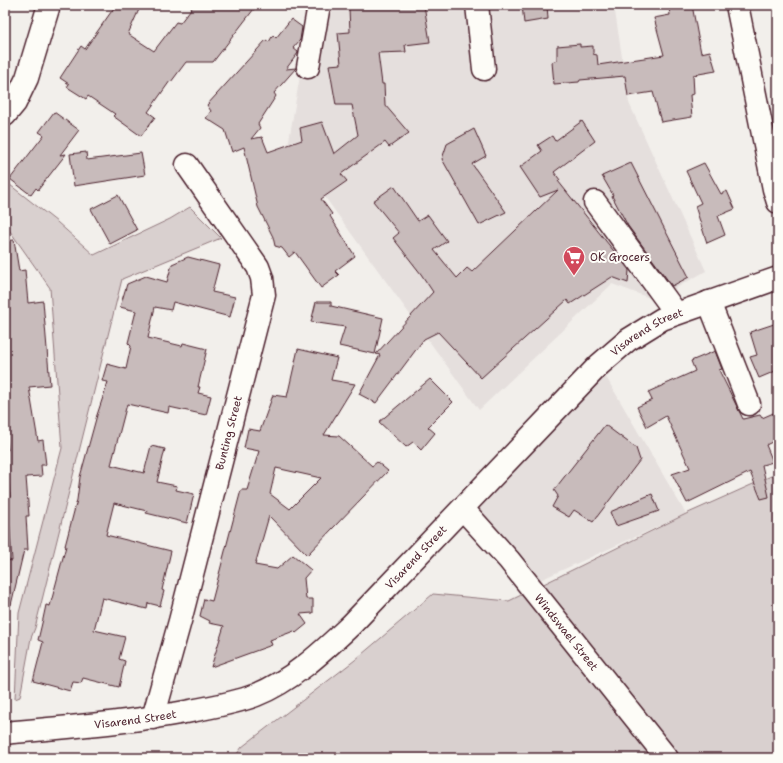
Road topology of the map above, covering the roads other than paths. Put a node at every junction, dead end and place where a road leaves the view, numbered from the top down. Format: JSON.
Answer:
{"nodes":[{"id":1,"x":49,"y":5,"type":"edge"},
{"id":2,"x":319,"y":5,"type":"edge"},
{"id":3,"x":477,"y":5,"type":"edge"},
{"id":4,"x":737,"y":5,"type":"edge"},
{"id":5,"x":308,"y":68,"type":"dead end"},
{"id":6,"x":484,"y":69,"type":"dead end"},
{"id":7,"x":5,"y":115,"type":"edge"},
{"id":8,"x":187,"y":165,"type":"dead end"},
{"id":9,"x":595,"y":202,"type":"dead end"},
{"id":10,"x":778,"y":202,"type":"edge"},
{"id":11,"x":778,"y":278,"type":"edge"},
{"id":12,"x":709,"y":302,"type":"junction"},
{"id":13,"x":676,"y":313,"type":"junction"},
{"id":14,"x":749,"y":404,"type":"dead end"},
{"id":15,"x":463,"y":509,"type":"junction"},
{"id":16,"x":153,"y":718,"type":"junction"},
{"id":17,"x":5,"y":733,"type":"edge"},
{"id":18,"x":667,"y":758,"type":"edge"}],
"edges":[{"from":1,"to":7,"type":"street"},
{"from":2,"to":5,"type":"street"},
{"from":3,"to":6,"type":"street"},
{"from":4,"to":10,"type":"street"},
{"from":8,"to":16,"type":"street","name":"Bunting Street"},
{"from":9,"to":13,"type":"street"},
{"from":11,"to":12,"type":"street","name":"Visarend Street"},
{"from":12,"to":13,"type":"street","name":"Visarend Street"},
{"from":12,"to":14,"type":"street"},
{"from":13,"to":15,"type":"street","name":"Visarend Street"},
{"from":15,"to":16,"type":"street","name":"Visarend Street"},
{"from":15,"to":18,"type":"street","name":"Windswael Street"},
{"from":16,"to":17,"type":"street","name":"Visarend Street"}]}
